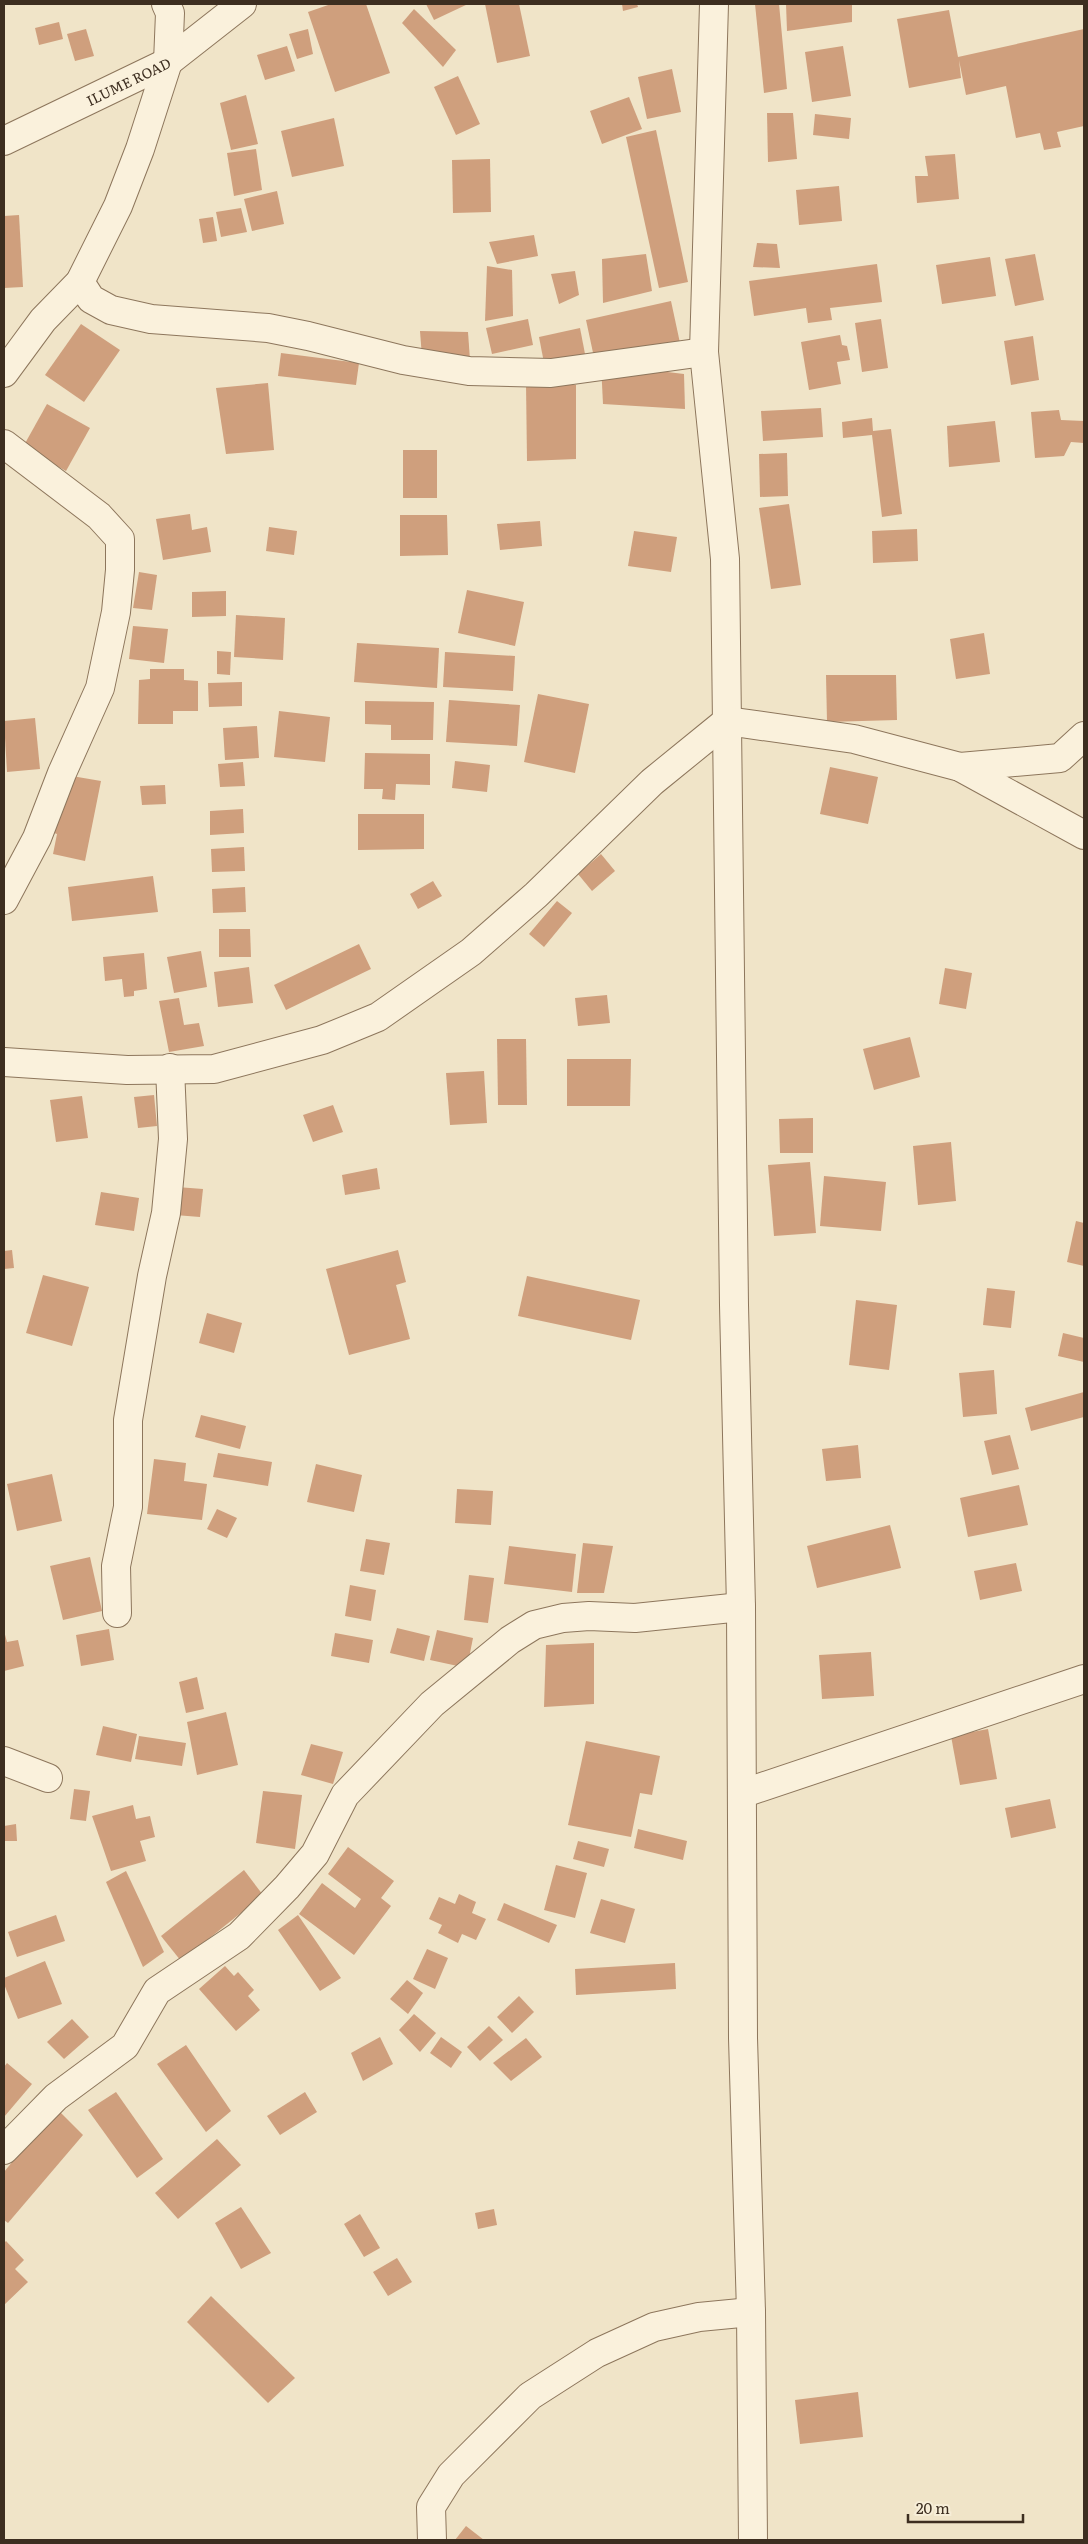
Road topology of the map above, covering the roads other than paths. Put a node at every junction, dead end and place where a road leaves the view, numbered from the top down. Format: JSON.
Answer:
{"nodes":[{"id":1,"x":166,"y":4,"type":"edge"},
{"id":2,"x":242,"y":4,"type":"edge"},
{"id":3,"x":714,"y":4,"type":"edge"},
{"id":4,"x":168,"y":62,"type":"junction"},
{"id":5,"x":4,"y":141,"type":"edge"},
{"id":6,"x":80,"y":282,"type":"junction"},
{"id":7,"x":704,"y":352,"type":"junction"},
{"id":8,"x":4,"y":373,"type":"edge"},
{"id":9,"x":4,"y":444,"type":"edge"},
{"id":10,"x":727,"y":721,"type":"junction"},
{"id":11,"x":1084,"y":736,"type":"edge"},
{"id":12,"x":960,"y":767,"type":"junction"},
{"id":13,"x":1084,"y":836,"type":"edge"},
{"id":14,"x":4,"y":900,"type":"edge"},
{"id":15,"x":4,"y":1062,"type":"edge"},
{"id":16,"x":170,"y":1068,"type":"junction"},
{"id":17,"x":741,"y":1607,"type":"junction"},
{"id":18,"x":117,"y":1613,"type":"dead end"},
{"id":19,"x":1084,"y":1679,"type":"edge"},
{"id":20,"x":4,"y":1761,"type":"edge"},
{"id":21,"x":48,"y":1778,"type":"dead end"},
{"id":22,"x":744,"y":1793,"type":"junction"},
{"id":23,"x":4,"y":2150,"type":"edge"},
{"id":24,"x":751,"y":2312,"type":"junction"},
{"id":25,"x":432,"y":2540,"type":"edge"},
{"id":26,"x":753,"y":2540,"type":"edge"}],
"edges":[{"from":1,"to":4,"type":"street"},
{"from":2,"to":4,"type":"street","name":"ILUME ROAD"},
{"from":3,"to":7,"type":"street"},
{"from":4,"to":5,"type":"street","name":"ILUME ROAD"},
{"from":4,"to":6,"type":"street"},
{"from":6,"to":7,"type":"street"},
{"from":6,"to":8,"type":"street"},
{"from":7,"to":10,"type":"street"},
{"from":9,"to":14,"type":"street"},
{"from":10,"to":12,"type":"street"},
{"from":10,"to":16,"type":"street"},
{"from":10,"to":17,"type":"street"},
{"from":11,"to":12,"type":"street"},
{"from":12,"to":13,"type":"street"},
{"from":15,"to":16,"type":"street"},
{"from":16,"to":18,"type":"street"},
{"from":17,"to":22,"type":"street"},
{"from":17,"to":23,"type":"street"},
{"from":19,"to":22,"type":"street"},
{"from":20,"to":21,"type":"street"},
{"from":22,"to":24,"type":"street"},
{"from":24,"to":25,"type":"street"},
{"from":24,"to":26,"type":"street"}]}
